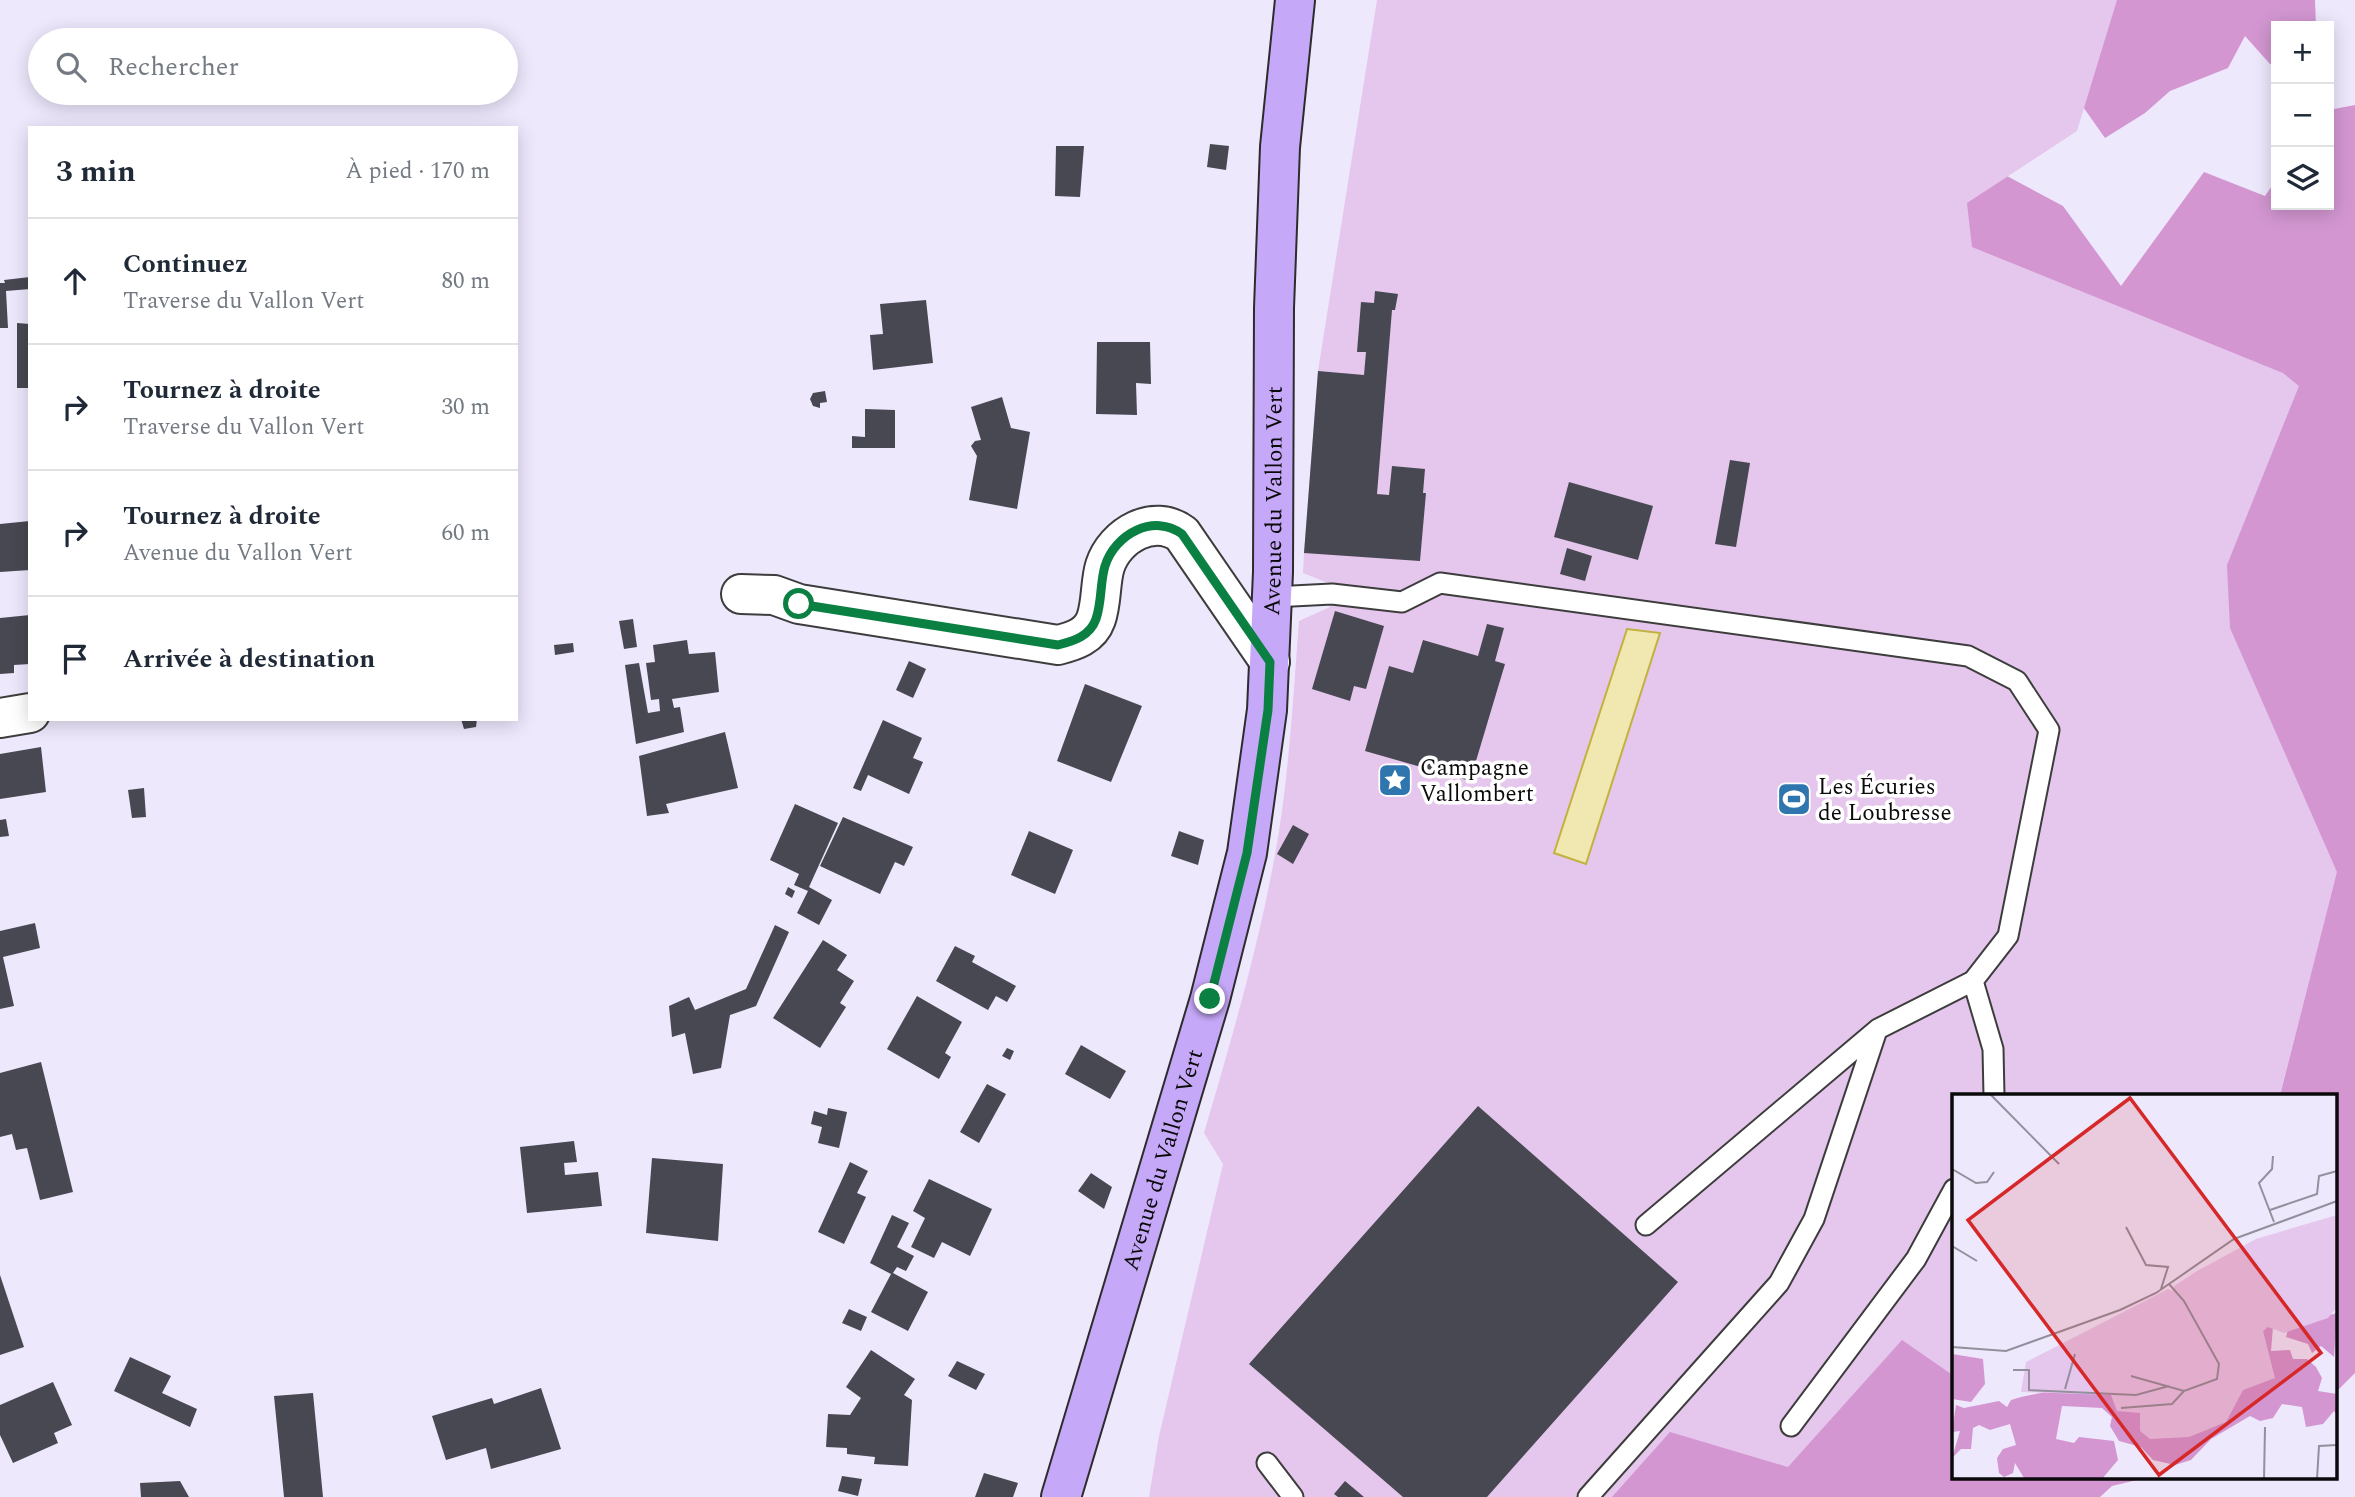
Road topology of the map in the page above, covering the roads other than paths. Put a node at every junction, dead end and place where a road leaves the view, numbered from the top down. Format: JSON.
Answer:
{"nodes":[{"id":1,"x":1295,"y":0,"type":"edge"},
{"id":2,"x":741,"y":594,"type":"dead end"},
{"id":3,"x":1273,"y":597,"type":"junction"},
{"id":4,"x":1270,"y":662,"type":"junction"},
{"id":5,"x":28,"y":713,"type":"edge"},
{"id":6,"x":0,"y":718,"type":"edge"},
{"id":7,"x":1973,"y":981,"type":"junction"},
{"id":8,"x":1878,"y":1029,"type":"junction"},
{"id":9,"x":1994,"y":1094,"type":"edge"},
{"id":10,"x":1952,"y":1193,"type":"edge"},
{"id":11,"x":1646,"y":1225,"type":"dead end"},
{"id":12,"x":1791,"y":1426,"type":"dead end"},
{"id":13,"x":1267,"y":1463,"type":"dead end"},
{"id":14,"x":1065,"y":1491,"type":"edge"},
{"id":15,"x":1293,"y":1497,"type":"edge"},
{"id":16,"x":1588,"y":1497,"type":"edge"}],
"edges":[{"from":1,"to":3,"type":"main road","name":"Avenue du Vallon Vert"},
{"from":2,"to":4,"type":"street"},
{"from":3,"to":4,"type":"main road","name":"Avenue du Vallon Vert"},
{"from":3,"to":7,"type":"lane"},
{"from":4,"to":14,"type":"main road","name":"Avenue du Vallon Vert"},
{"from":5,"to":6,"type":"street"},
{"from":7,"to":8,"type":"lane"},
{"from":7,"to":9,"type":"lane"},
{"from":8,"to":11,"type":"lane"},
{"from":8,"to":16,"type":"lane"},
{"from":10,"to":12,"type":"lane"},
{"from":13,"to":15,"type":"lane"}]}
